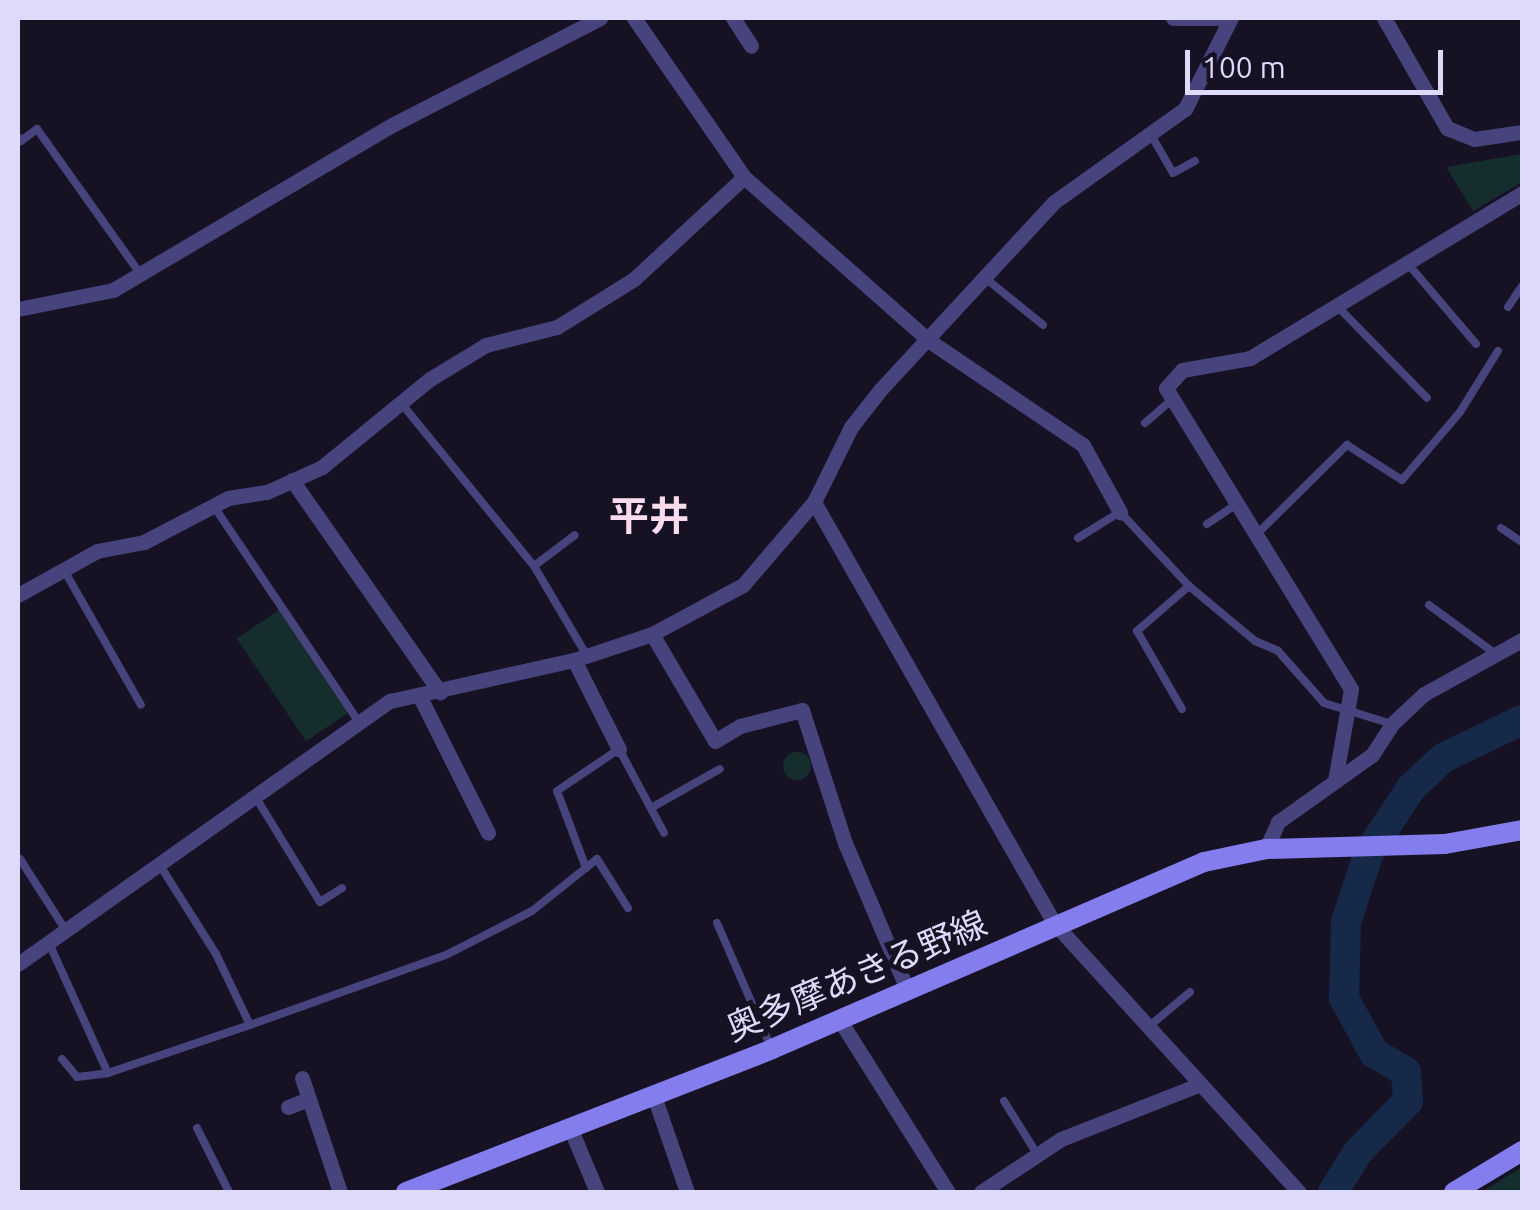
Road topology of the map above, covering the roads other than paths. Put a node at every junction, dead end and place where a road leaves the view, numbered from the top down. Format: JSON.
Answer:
{"nodes":[{"id":1,"x":600,"y":18,"type":"edge"},
{"id":2,"x":634,"y":18,"type":"edge"},
{"id":3,"x":733,"y":18,"type":"edge"},
{"id":4,"x":1173,"y":18,"type":"edge"},
{"id":5,"x":1229,"y":18,"type":"edge"},
{"id":6,"x":1384,"y":18,"type":"edge"},
{"id":7,"x":751,"y":46,"type":"dead end"},
{"id":8,"x":1522,"y":132,"type":"edge"},
{"id":9,"x":1150,"y":134,"type":"junction"},
{"id":10,"x":18,"y":137,"type":"edge"},
{"id":11,"x":1195,"y":161,"type":"dead end"},
{"id":12,"x":1173,"y":173,"type":"junction"},
{"id":13,"x":744,"y":177,"type":"junction"},
{"id":14,"x":1161,"y":180,"type":"dead end"},
{"id":15,"x":1522,"y":193,"type":"edge"},
{"id":16,"x":1405,"y":261,"type":"junction"},
{"id":17,"x":141,"y":275,"type":"junction"},
{"id":18,"x":984,"y":277,"type":"junction"},
{"id":19,"x":1522,"y":286,"type":"edge"},
{"id":20,"x":1334,"y":304,"type":"junction"},
{"id":21,"x":1508,"y":307,"type":"dead end"},
{"id":22,"x":18,"y":309,"type":"edge"},
{"id":23,"x":1043,"y":325,"type":"dead end"},
{"id":24,"x":928,"y":340,"type":"junction"},
{"id":25,"x":1476,"y":344,"type":"dead end"},
{"id":26,"x":1498,"y":351,"type":"dead end"},
{"id":27,"x":1427,"y":398,"type":"dead end"},
{"id":28,"x":1170,"y":401,"type":"junction"},
{"id":29,"x":401,"y":404,"type":"junction"},
{"id":30,"x":1144,"y":423,"type":"dead end"},
{"id":31,"x":292,"y":480,"type":"junction"},
{"id":32,"x":814,"y":502,"type":"junction"},
{"id":33,"x":1237,"y":504,"type":"junction"},
{"id":34,"x":213,"y":505,"type":"junction"},
{"id":35,"x":1120,"y":512,"type":"junction"},
{"id":36,"x":1207,"y":524,"type":"dead end"},
{"id":37,"x":1501,"y":528,"type":"dead end"},
{"id":38,"x":1257,"y":534,"type":"junction"},
{"id":39,"x":575,"y":535,"type":"dead end"},
{"id":40,"x":1078,"y":538,"type":"dead end"},
{"id":41,"x":1522,"y":542,"type":"edge"},
{"id":42,"x":62,"y":566,"type":"junction"},
{"id":43,"x":534,"y":566,"type":"junction"},
{"id":44,"x":1189,"y":586,"type":"junction"},
{"id":45,"x":18,"y":595,"type":"edge"},
{"id":46,"x":1430,"y":605,"type":"dead end"},
{"id":47,"x":652,"y":634,"type":"junction"},
{"id":48,"x":1522,"y":640,"type":"edge"},
{"id":49,"x":1497,"y":655,"type":"junction"},
{"id":50,"x":580,"y":658,"type":"junction"},
{"id":51,"x":440,"y":692,"type":"junction"},
{"id":52,"x":419,"y":695,"type":"junction"},
{"id":53,"x":142,"y":705,"type":"dead end"},
{"id":54,"x":1182,"y":709,"type":"dead end"},
{"id":55,"x":1346,"y":714,"type":"junction"},
{"id":56,"x":358,"y":721,"type":"junction"},
{"id":57,"x":1392,"y":724,"type":"junction"},
{"id":58,"x":619,"y":749,"type":"junction"},
{"id":59,"x":720,"y":769,"type":"dead end"},
{"id":60,"x":1335,"y":781,"type":"junction"},
{"id":61,"x":253,"y":794,"type":"junction"},
{"id":62,"x":651,"y":808,"type":"junction"},
{"id":63,"x":1522,"y":830,"type":"edge"},
{"id":64,"x":488,"y":833,"type":"dead end"},
{"id":65,"x":664,"y":833,"type":"dead end"},
{"id":66,"x":1266,"y":848,"type":"junction"},
{"id":67,"x":20,"y":859,"type":"edge"},
{"id":68,"x":159,"y":864,"type":"junction"},
{"id":69,"x":586,"y":868,"type":"junction"},
{"id":70,"x":342,"y":888,"type":"dead end"},
{"id":71,"x":628,"y":908,"type":"dead end"},
{"id":72,"x":717,"y":923,"type":"dead end"},
{"id":73,"x":1055,"y":924,"type":"junction"},
{"id":74,"x":65,"y":929,"type":"junction"},
{"id":75,"x":48,"y":940,"type":"junction"},
{"id":76,"x":18,"y":964,"type":"edge"},
{"id":77,"x":907,"y":990,"type":"junction"},
{"id":78,"x":1190,"y":992,"type":"dead end"},
{"id":79,"x":839,"y":1019,"type":"junction"},
{"id":80,"x":250,"y":1025,"type":"junction"},
{"id":81,"x":1147,"y":1028,"type":"junction"},
{"id":82,"x":772,"y":1049,"type":"junction"},
{"id":83,"x":62,"y":1059,"type":"dead end"},
{"id":84,"x":108,"y":1074,"type":"junction"},
{"id":85,"x":302,"y":1078,"type":"dead end"},
{"id":86,"x":1198,"y":1085,"type":"junction"},
{"id":87,"x":654,"y":1096,"type":"junction"},
{"id":88,"x":309,"y":1099,"type":"junction"},
{"id":89,"x":1004,"y":1102,"type":"dead end"},
{"id":90,"x":288,"y":1107,"type":"dead end"},
{"id":91,"x":197,"y":1128,"type":"dead end"},
{"id":92,"x":571,"y":1130,"type":"junction"},
{"id":93,"x":1522,"y":1151,"type":"edge"},
{"id":94,"x":1037,"y":1154,"type":"junction"},
{"id":95,"x":1001,"y":1186,"type":"edge"},
{"id":96,"x":229,"y":1192,"type":"edge"},
{"id":97,"x":340,"y":1192,"type":"edge"},
{"id":98,"x":406,"y":1192,"type":"edge"},
{"id":99,"x":597,"y":1192,"type":"edge"},
{"id":100,"x":686,"y":1192,"type":"edge"},
{"id":101,"x":948,"y":1192,"type":"edge"},
{"id":102,"x":980,"y":1192,"type":"edge"},
{"id":103,"x":1299,"y":1192,"type":"edge"},
{"id":104,"x":1454,"y":1192,"type":"edge"}],
"edges":[{"from":1,"to":17,"type":"street"},
{"from":2,"to":13,"type":"street"},
{"from":3,"to":7,"type":"street"},
{"from":4,"to":5,"type":"street"},
{"from":5,"to":9,"type":"street"},
{"from":6,"to":8,"type":"street"},
{"from":9,"to":12,"type":"lane"},
{"from":9,"to":18,"type":"street"},
{"from":10,"to":17,"type":"lane"},
{"from":11,"to":12,"type":"lane"},
{"from":12,"to":14,"type":"lane"},
{"from":13,"to":24,"type":"street"},
{"from":13,"to":29,"type":"street"},
{"from":15,"to":16,"type":"street"},
{"from":16,"to":20,"type":"street"},
{"from":16,"to":25,"type":"lane"},
{"from":17,"to":22,"type":"street"},
{"from":18,"to":23,"type":"lane"},
{"from":18,"to":24,"type":"street"},
{"from":19,"to":21,"type":"lane"},
{"from":20,"to":27,"type":"lane"},
{"from":20,"to":28,"type":"street"},
{"from":24,"to":32,"type":"street"},
{"from":24,"to":35,"type":"street"},
{"from":26,"to":38,"type":"lane"},
{"from":28,"to":30,"type":"lane"},
{"from":28,"to":33,"type":"street"},
{"from":29,"to":31,"type":"street"},
{"from":29,"to":43,"type":"lane"},
{"from":31,"to":34,"type":"street"},
{"from":31,"to":51,"type":"street"},
{"from":32,"to":47,"type":"street"},
{"from":32,"to":73,"type":"street"},
{"from":33,"to":36,"type":"lane"},
{"from":33,"to":38,"type":"street"},
{"from":34,"to":42,"type":"street"},
{"from":34,"to":56,"type":"lane"},
{"from":35,"to":40,"type":"lane"},
{"from":35,"to":44,"type":"lane"},
{"from":37,"to":41,"type":"lane"},
{"from":38,"to":55,"type":"street"},
{"from":39,"to":43,"type":"lane"},
{"from":42,"to":45,"type":"street"},
{"from":42,"to":53,"type":"lane"},
{"from":43,"to":50,"type":"lane"},
{"from":44,"to":54,"type":"lane"},
{"from":44,"to":55,"type":"lane"},
{"from":46,"to":49,"type":"lane"},
{"from":47,"to":50,"type":"street"},
{"from":47,"to":77,"type":"street"},
{"from":48,"to":49,"type":"street"},
{"from":49,"to":57,"type":"street"},
{"from":50,"to":51,"type":"street"},
{"from":50,"to":58,"type":"street"},
{"from":51,"to":52,"type":"street"},
{"from":52,"to":56,"type":"street"},
{"from":52,"to":64,"type":"street"},
{"from":55,"to":57,"type":"lane"},
{"from":55,"to":60,"type":"street"},
{"from":56,"to":61,"type":"street"},
{"from":57,"to":60,"type":"street"},
{"from":58,"to":62,"type":"lane"},
{"from":58,"to":69,"type":"lane"},
{"from":59,"to":62,"type":"lane"},
{"from":60,"to":66,"type":"street"},
{"from":61,"to":68,"type":"street"},
{"from":61,"to":70,"type":"lane"},
{"from":62,"to":65,"type":"lane"},
{"from":63,"to":66,"type":"main road","name":"奥多摩あきる野線"},
{"from":66,"to":73,"type":"main road","name":"奥多摩あきる野線"},
{"from":67,"to":74,"type":"lane"},
{"from":68,"to":74,"type":"street"},
{"from":68,"to":80,"type":"lane"},
{"from":69,"to":71,"type":"lane"},
{"from":69,"to":80,"type":"lane"},
{"from":72,"to":82,"type":"lane"},
{"from":73,"to":77,"type":"main road","name":"奥多摩あきる野線"},
{"from":73,"to":81,"type":"street"},
{"from":74,"to":75,"type":"street"},
{"from":75,"to":76,"type":"street"},
{"from":75,"to":84,"type":"lane"},
{"from":77,"to":79,"type":"main road","name":"奥多摩あきる野線"},
{"from":78,"to":81,"type":"lane"},
{"from":79,"to":82,"type":"main road","name":"奥多摩あきる野線"},
{"from":79,"to":101,"type":"street"},
{"from":80,"to":84,"type":"lane"},
{"from":81,"to":86,"type":"street"},
{"from":82,"to":87,"type":"main road","name":"奥多摩あきる野線"},
{"from":83,"to":84,"type":"lane"},
{"from":85,"to":88,"type":"street"},
{"from":86,"to":94,"type":"street"},
{"from":86,"to":103,"type":"street"},
{"from":87,"to":92,"type":"main road","name":"奥多摩あきる野線"},
{"from":87,"to":100,"type":"street"},
{"from":88,"to":90,"type":"street"},
{"from":88,"to":97,"type":"street"},
{"from":89,"to":94,"type":"lane"},
{"from":91,"to":96,"type":"lane"},
{"from":92,"to":98,"type":"main road","name":"奥多摩あきる野線"},
{"from":92,"to":99,"type":"street"},
{"from":93,"to":104,"type":"main road"},
{"from":94,"to":95,"type":"street"},
{"from":95,"to":102,"type":"street"}]}
